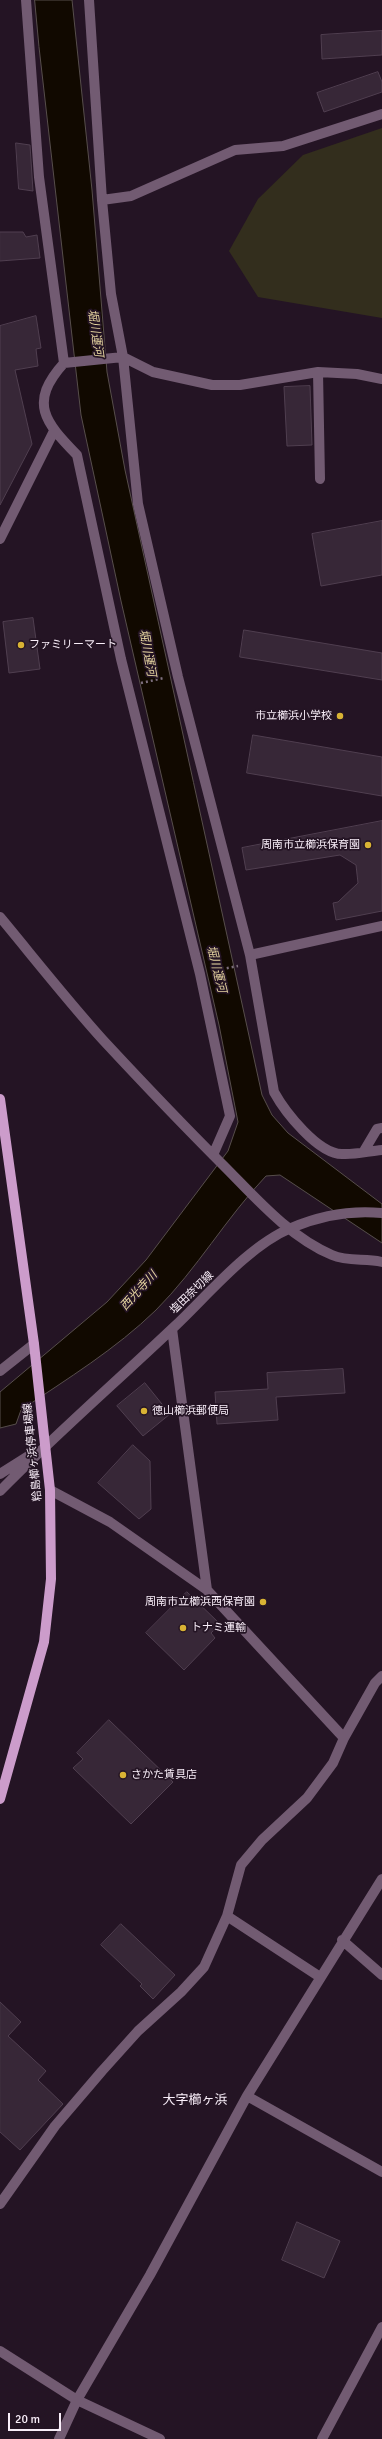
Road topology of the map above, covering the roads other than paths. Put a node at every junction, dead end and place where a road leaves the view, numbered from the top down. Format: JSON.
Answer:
{"nodes":[{"id":1,"x":26,"y":0,"type":"edge"},
{"id":2,"x":88,"y":0,"type":"edge"},
{"id":3,"x":382,"y":114,"type":"edge"},
{"id":4,"x":102,"y":200,"type":"junction"},
{"id":5,"x":123,"y":357,"type":"junction"},
{"id":6,"x":68,"y":362,"type":"junction"},
{"id":7,"x":318,"y":372,"type":"junction"},
{"id":8,"x":382,"y":379,"type":"edge"},
{"id":9,"x":54,"y":431,"type":"junction"},
{"id":10,"x":320,"y":479,"type":"dead end"},
{"id":11,"x":0,"y":539,"type":"edge"},
{"id":12,"x":0,"y":917,"type":"edge"},
{"id":13,"x":382,"y":926,"type":"edge"},
{"id":14,"x":250,"y":955,"type":"junction"},
{"id":15,"x":0,"y":1099,"type":"edge"},
{"id":16,"x":382,"y":1128,"type":"edge"},
{"id":17,"x":382,"y":1150,"type":"edge"},
{"id":18,"x":364,"y":1151,"type":"junction"},
{"id":19,"x":213,"y":1155,"type":"junction"},
{"id":20,"x":382,"y":1156,"type":"edge"},
{"id":21,"x":382,"y":1213,"type":"edge"},
{"id":22,"x":290,"y":1229,"type":"junction"},
{"id":23,"x":382,"y":1262,"type":"edge"},
{"id":24,"x":172,"y":1328,"type":"junction"},
{"id":25,"x":34,"y":1344,"type":"junction"},
{"id":26,"x":0,"y":1371,"type":"edge"},
{"id":27,"x":45,"y":1445,"type":"junction"},
{"id":28,"x":0,"y":1474,"type":"edge"},
{"id":29,"x":50,"y":1490,"type":"junction"},
{"id":30,"x":0,"y":1491,"type":"edge"},
{"id":31,"x":207,"y":1590,"type":"junction"},
{"id":32,"x":382,"y":1676,"type":"edge"},
{"id":33,"x":344,"y":1738,"type":"junction"},
{"id":34,"x":0,"y":1800,"type":"edge"},
{"id":35,"x":382,"y":1879,"type":"edge"},
{"id":36,"x":226,"y":1916,"type":"junction"},
{"id":37,"x":342,"y":1940,"type":"junction"},
{"id":38,"x":382,"y":1975,"type":"edge"},
{"id":39,"x":320,"y":1977,"type":"junction"},
{"id":40,"x":248,"y":2096,"type":"junction"},
{"id":41,"x":382,"y":2172,"type":"edge"},
{"id":42,"x":0,"y":2204,"type":"edge"},
{"id":43,"x":382,"y":2327,"type":"edge"},
{"id":44,"x":0,"y":2351,"type":"edge"},
{"id":45,"x":77,"y":2400,"type":"junction"},
{"id":46,"x":59,"y":2439,"type":"edge"},
{"id":47,"x":160,"y":2439,"type":"edge"},
{"id":48,"x":322,"y":2439,"type":"edge"}],
"edges":[{"from":1,"to":6,"type":"street"},
{"from":2,"to":4,"type":"street"},
{"from":3,"to":4,"type":"street"},
{"from":4,"to":5,"type":"street"},
{"from":5,"to":6,"type":"street"},
{"from":5,"to":7,"type":"street"},
{"from":5,"to":14,"type":"street"},
{"from":6,"to":9,"type":"street"},
{"from":7,"to":8,"type":"street"},
{"from":7,"to":10,"type":"street"},
{"from":9,"to":11,"type":"street"},
{"from":9,"to":19,"type":"street"},
{"from":12,"to":19,"type":"street"},
{"from":13,"to":14,"type":"street"},
{"from":14,"to":18,"type":"street"},
{"from":15,"to":25,"type":"main road","name":"粭島櫛ヶ浜停車場線"},
{"from":16,"to":18,"type":"street"},
{"from":17,"to":18,"type":"street"},
{"from":18,"to":20,"type":"street"},
{"from":19,"to":22,"type":"street"},
{"from":21,"to":22,"type":"street","name":"塩田奈切線"},
{"from":22,"to":23,"type":"street"},
{"from":22,"to":24,"type":"street","name":"塩田奈切線"},
{"from":24,"to":27,"type":"street","name":"塩田奈切線"},
{"from":24,"to":31,"type":"street"},
{"from":25,"to":26,"type":"street"},
{"from":25,"to":27,"type":"main road","name":"粭島櫛ヶ浜停車場線"},
{"from":27,"to":28,"type":"street"},
{"from":27,"to":29,"type":"main road","name":"粭島櫛ヶ浜停車場線"},
{"from":27,"to":30,"type":"street"},
{"from":29,"to":31,"type":"street"},
{"from":29,"to":34,"type":"main road","name":"粭島櫛ヶ浜停車場線"},
{"from":31,"to":33,"type":"street"},
{"from":32,"to":33,"type":"street"},
{"from":33,"to":36,"type":"street"},
{"from":35,"to":37,"type":"street"},
{"from":36,"to":39,"type":"street"},
{"from":36,"to":42,"type":"street"},
{"from":37,"to":38,"type":"street"},
{"from":37,"to":39,"type":"street"},
{"from":39,"to":40,"type":"street"},
{"from":40,"to":41,"type":"street"},
{"from":40,"to":45,"type":"street"},
{"from":43,"to":48,"type":"street"},
{"from":44,"to":45,"type":"street"},
{"from":45,"to":46,"type":"street"},
{"from":45,"to":47,"type":"street"}]}
